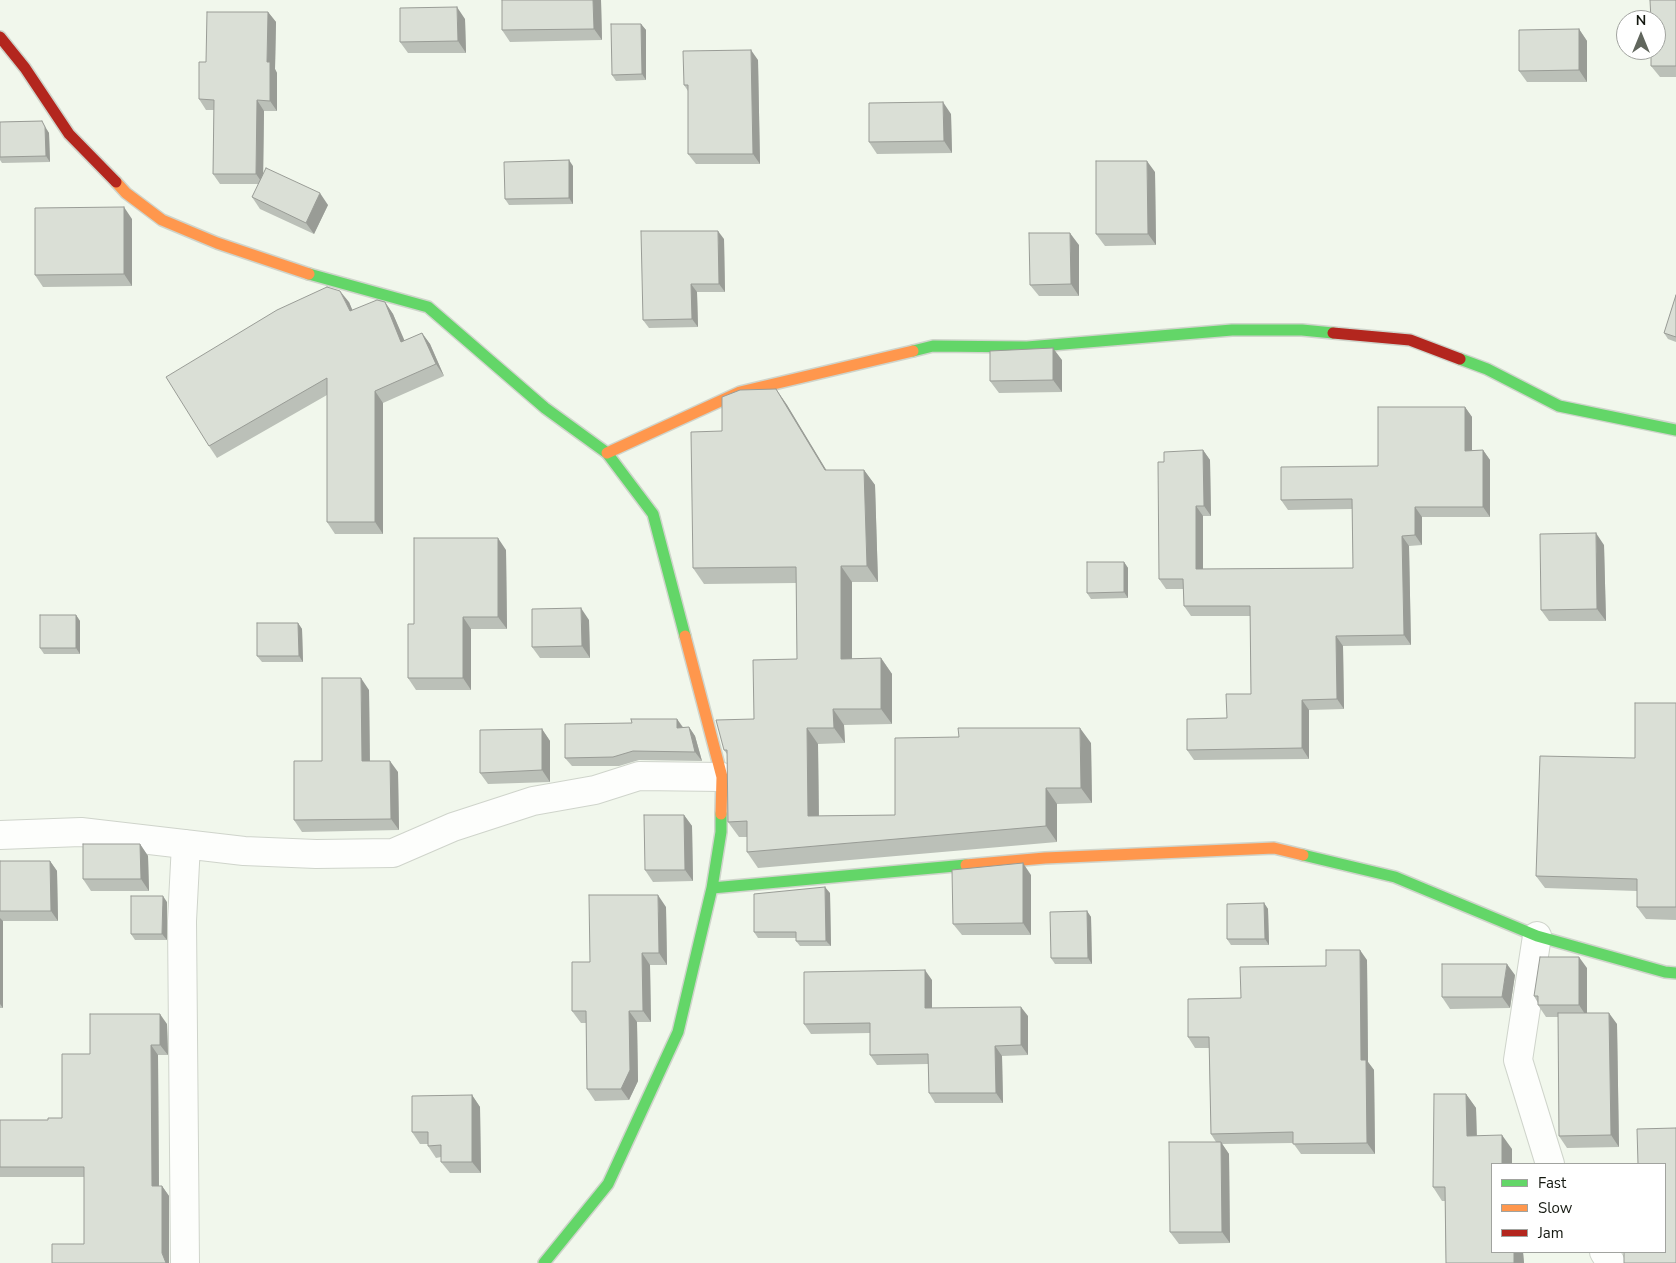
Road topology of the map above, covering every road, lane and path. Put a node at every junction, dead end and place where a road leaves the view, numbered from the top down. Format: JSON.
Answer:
{"nodes":[{"id":1,"x":0,"y":38,"type":"edge"},
{"id":2,"x":1676,"y":430,"type":"edge"},
{"id":3,"x":607,"y":453,"type":"junction"},
{"id":4,"x":722,"y":777,"type":"junction"},
{"id":5,"x":0,"y":836,"type":"edge"},
{"id":6,"x":186,"y":844,"type":"junction"},
{"id":7,"x":712,"y":888,"type":"junction"},
{"id":8,"x":1537,"y":936,"type":"junction"},
{"id":9,"x":1676,"y":973,"type":"edge"},
{"id":10,"x":1550,"y":1163,"type":"edge"},
{"id":11,"x":185,"y":1263,"type":"edge"},
{"id":12,"x":544,"y":1263,"type":"edge"}],
"edges":[{"from":1,"to":3,"type":"street"},
{"from":2,"to":3,"type":"street"},
{"from":3,"to":4,"type":"street"},
{"from":4,"to":6,"type":"street"},
{"from":4,"to":7,"type":"street"},
{"from":5,"to":6,"type":"street"},
{"from":6,"to":11,"type":"street"},
{"from":7,"to":8,"type":"street"},
{"from":7,"to":12,"type":"street"},
{"from":8,"to":9,"type":"street"},
{"from":8,"to":10,"type":"street"}]}
